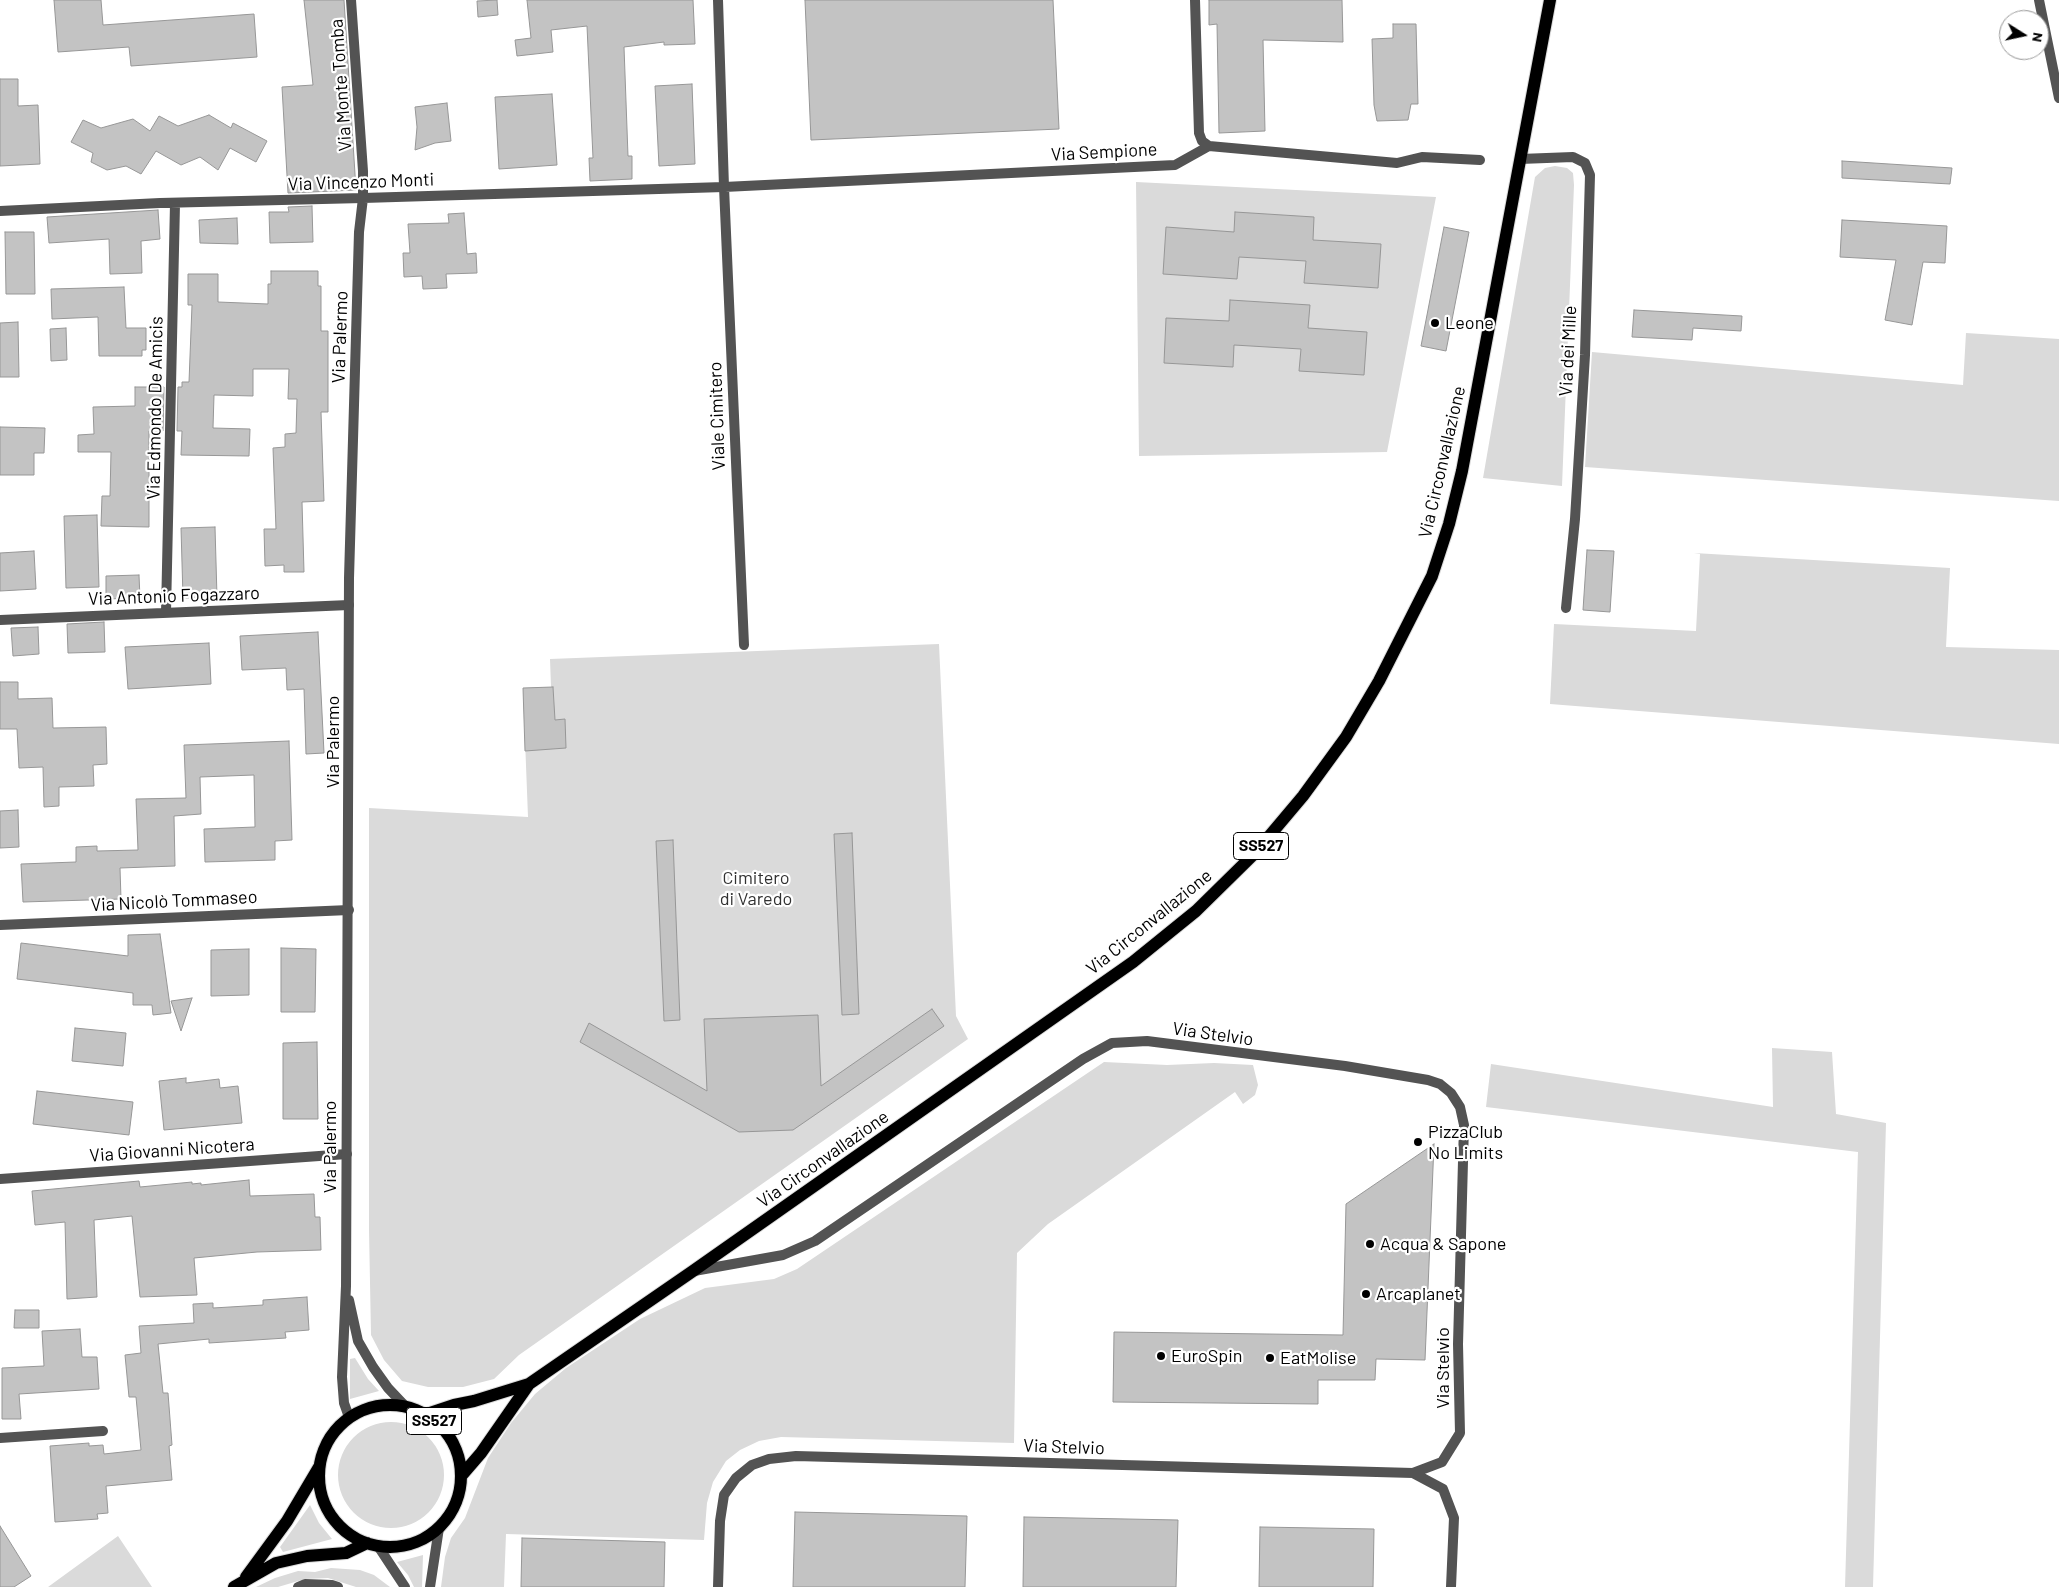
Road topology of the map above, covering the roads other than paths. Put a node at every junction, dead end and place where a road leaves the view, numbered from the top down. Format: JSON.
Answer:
{"nodes":[{"id":1,"x":351,"y":0,"type":"edge"},
{"id":2,"x":718,"y":0,"type":"edge"},
{"id":3,"x":1195,"y":0,"type":"edge"},
{"id":4,"x":1550,"y":0,"type":"edge"},
{"id":5,"x":2039,"y":0,"type":"edge"},
{"id":6,"x":2059,"y":98,"type":"edge"},
{"id":7,"x":1209,"y":146,"type":"junction"},
{"id":8,"x":1520,"y":159,"type":"junction"},
{"id":9,"x":1480,"y":160,"type":"dead end"},
{"id":10,"x":724,"y":186,"type":"junction"},
{"id":11,"x":363,"y":198,"type":"junction"},
{"id":12,"x":175,"y":204,"type":"junction"},
{"id":13,"x":0,"y":211,"type":"edge"},
{"id":14,"x":349,"y":605,"type":"junction"},
{"id":15,"x":1566,"y":608,"type":"dead end"},
{"id":16,"x":166,"y":612,"type":"junction"},
{"id":17,"x":0,"y":620,"type":"edge"},
{"id":18,"x":744,"y":645,"type":"dead end"},
{"id":19,"x":349,"y":910,"type":"junction"},
{"id":20,"x":0,"y":925,"type":"edge"},
{"id":21,"x":347,"y":1154,"type":"junction"},
{"id":22,"x":0,"y":1179,"type":"edge"},
{"id":23,"x":693,"y":1271,"type":"junction"},
{"id":24,"x":346,"y":1286,"type":"junction"},
{"id":25,"x":529,"y":1384,"type":"junction"},
{"id":26,"x":405,"y":1406,"type":"junction"},
{"id":27,"x":427,"y":1414,"type":"junction"},
{"id":28,"x":349,"y":1418,"type":"junction"},
{"id":29,"x":103,"y":1431,"type":"dead end"},
{"id":30,"x":0,"y":1438,"type":"edge"},
{"id":31,"x":320,"y":1468,"type":"junction"},
{"id":32,"x":1413,"y":1473,"type":"junction"},
{"id":33,"x":462,"y":1476,"type":"junction"},
{"id":34,"x":439,"y":1528,"type":"junction"},
{"id":35,"x":372,"y":1545,"type":"junction"},
{"id":36,"x":238,"y":1584,"type":"edge"},
{"id":37,"x":298,"y":1587,"type":"edge"},
{"id":38,"x":338,"y":1587,"type":"edge"},
{"id":39,"x":406,"y":1587,"type":"edge"},
{"id":40,"x":430,"y":1587,"type":"edge"},
{"id":41,"x":718,"y":1587,"type":"edge"},
{"id":42,"x":1451,"y":1587,"type":"edge"}],
"edges":[{"from":1,"to":11,"type":"street","name":"Via Monte Tomba"},
{"from":2,"to":10,"type":"street","name":"Viale Cimitero"},
{"from":3,"to":7,"type":"street"},
{"from":4,"to":8,"type":"main road","name":"Via Circonvallazione","number":"SS527"},
{"from":5,"to":6,"type":"street"},
{"from":7,"to":9,"type":"street"},
{"from":7,"to":10,"type":"street","name":"Via Sempione"},
{"from":8,"to":15,"type":"street","name":"Via dei Mille"},
{"from":8,"to":23,"type":"main road","name":"Via Circonvallazione","number":"SS527"},
{"from":10,"to":11,"type":"street","name":"Via Vincenzo Monti"},
{"from":10,"to":18,"type":"street","name":"Viale Cimitero"},
{"from":11,"to":12,"type":"street","name":"Via Vincenzo Monti"},
{"from":11,"to":14,"type":"street","name":"Via Palermo"},
{"from":12,"to":13,"type":"street","name":"Via Vincenzo Monti"},
{"from":12,"to":16,"type":"street","name":"Via Edmondo De Amicis"},
{"from":14,"to":16,"type":"street","name":"Via Antonio Fogazzaro"},
{"from":14,"to":19,"type":"street","name":"Via Palermo"},
{"from":16,"to":17,"type":"street","name":"Via Antonio Fogazzaro"},
{"from":19,"to":20,"type":"street","name":"Via Nicolò Tommaseo"},
{"from":19,"to":21,"type":"street","name":"Via Palermo"},
{"from":21,"to":22,"type":"street","name":"Via Giovanni Nicotera"},
{"from":21,"to":24,"type":"street","name":"Via Palermo"},
{"from":23,"to":25,"type":"main road","name":"Via Circonvallazione","number":"SS527"},
{"from":23,"to":32,"type":"street","name":"Via Stelvio"},
{"from":24,"to":26,"type":"street","name":"Via Palermo"},
{"from":24,"to":28,"type":"street","name":"Via Palermo"},
{"from":25,"to":27,"type":"main road","name":"Via Circonvallazione","number":"SS527"},
{"from":25,"to":33,"type":"main road","name":"Via Circonvallazione","number":"SS527"},
{"from":26,"to":27,"type":"main road","number":"SS527"},
{"from":26,"to":28,"type":"main road","number":"SS527"},
{"from":27,"to":33,"type":"main road","number":"SS527"},
{"from":28,"to":31,"type":"main road","number":"SS527"},
{"from":29,"to":30,"type":"street"},
{"from":31,"to":35,"type":"main road","number":"SS527"},
{"from":31,"to":36,"type":"main road","number":"SS527"},
{"from":32,"to":41,"type":"street","name":"Via Stelvio"},
{"from":32,"to":42,"type":"street"},
{"from":33,"to":34,"type":"main road","number":"SS527"},
{"from":34,"to":35,"type":"main road","number":"SS527"},
{"from":34,"to":40,"type":"street"},
{"from":35,"to":36,"type":"main road","number":"SS527"},
{"from":35,"to":39,"type":"street"},
{"from":37,"to":38,"type":"street"}]}
